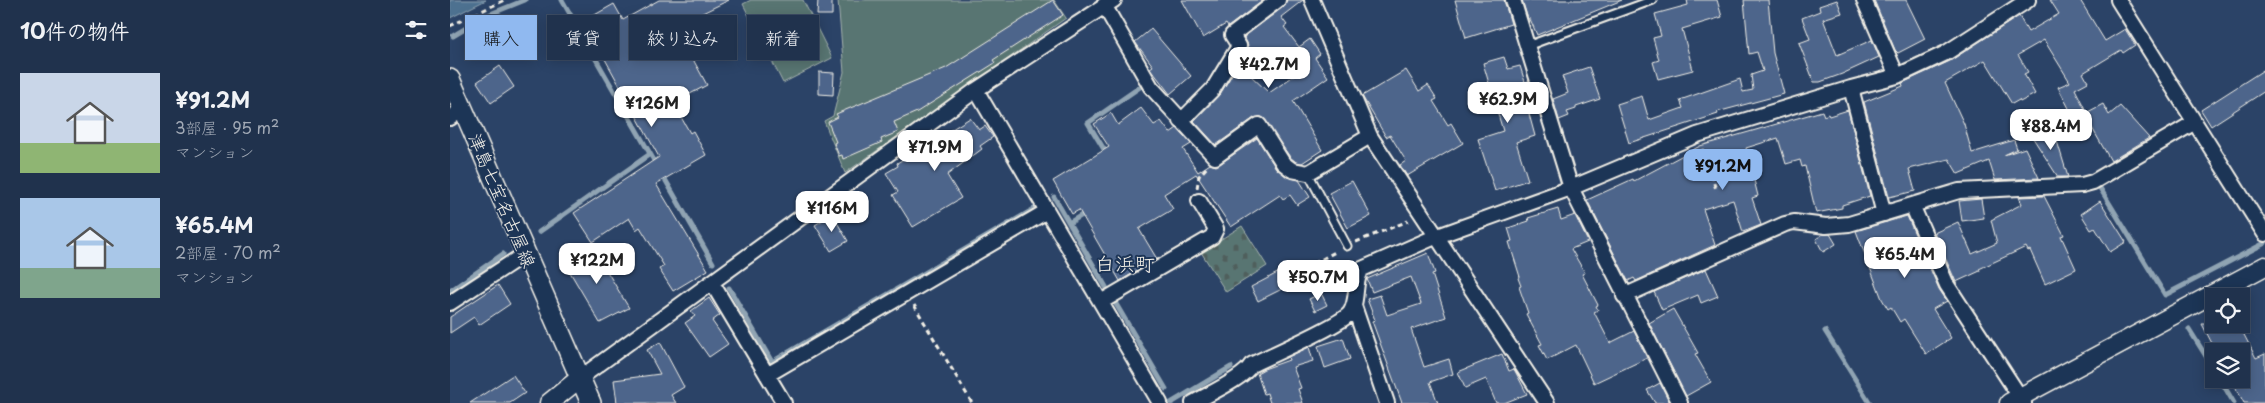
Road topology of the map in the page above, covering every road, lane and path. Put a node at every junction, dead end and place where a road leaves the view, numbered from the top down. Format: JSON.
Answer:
{"nodes":[{"id":1,"x":505,"y":0,"type":"edge"},
{"id":2,"x":1278,"y":0,"type":"edge"},
{"id":3,"x":1312,"y":0,"type":"edge"},
{"id":4,"x":1513,"y":0,"type":"edge"},
{"id":5,"x":1653,"y":0,"type":"edge"},
{"id":6,"x":1864,"y":0,"type":"edge"},
{"id":7,"x":2028,"y":0,"type":"edge"},
{"id":8,"x":2118,"y":0,"type":"edge"},
{"id":9,"x":1109,"y":3,"type":"edge"},
{"id":10,"x":450,"y":26,"type":"edge"},
{"id":11,"x":1527,"y":46,"type":"junction"},
{"id":12,"x":1897,"y":76,"type":"junction"},
{"id":13,"x":450,"y":79,"type":"edge"},
{"id":14,"x":1851,"y":88,"type":"junction"},
{"id":15,"x":976,"y":90,"type":"junction"},
{"id":16,"x":457,"y":113,"type":"edge"},
{"id":17,"x":1181,"y":120,"type":"junction"},
{"id":18,"x":2195,"y":122,"type":"junction"},
{"id":19,"x":1697,"y":135,"type":"junction"},
{"id":20,"x":1370,"y":136,"type":"junction"},
{"id":21,"x":1215,"y":157,"type":"junction"},
{"id":22,"x":1308,"y":173,"type":"junction"},
{"id":23,"x":1571,"y":188,"type":"junction"},
{"id":24,"x":1716,"y":189,"type":"dead end"},
{"id":25,"x":1199,"y":201,"type":"joint"},
{"id":26,"x":1912,"y":205,"type":"junction"},
{"id":27,"x":1047,"y":211,"type":"junction"},
{"id":28,"x":1884,"y":214,"type":"junction"},
{"id":29,"x":2265,"y":234,"type":"edge"},
{"id":30,"x":1436,"y":237,"type":"junction"},
{"id":31,"x":1347,"y":246,"type":"dead end"},
{"id":32,"x":526,"y":253,"type":"junction"},
{"id":33,"x":2265,"y":266,"type":"edge"},
{"id":34,"x":712,"y":283,"type":"junction"},
{"id":35,"x":907,"y":293,"type":"junction"},
{"id":36,"x":1624,"y":296,"type":"junction"},
{"id":37,"x":1101,"y":302,"type":"junction"},
{"id":38,"x":450,"y":303,"type":"edge"},
{"id":39,"x":1354,"y":306,"type":"junction"},
{"id":40,"x":767,"y":375,"type":"junction"},
{"id":41,"x":580,"y":378,"type":"junction"},
{"id":42,"x":1156,"y":401,"type":"edge"},
{"id":43,"x":2018,"y":401,"type":"edge"},
{"id":44,"x":549,"y":403,"type":"edge"},
{"id":45,"x":591,"y":403,"type":"edge"},
{"id":46,"x":784,"y":403,"type":"edge"},
{"id":47,"x":972,"y":403,"type":"edge"},
{"id":48,"x":1192,"y":403,"type":"edge"},
{"id":49,"x":1387,"y":403,"type":"edge"},
{"id":50,"x":1547,"y":403,"type":"edge"},
{"id":51,"x":1680,"y":403,"type":"edge"}],
"edges":[{"from":1,"to":10,"type":"path"},
{"from":2,"to":17,"type":"street"},
{"from":3,"to":20,"type":"street"},
{"from":4,"to":11,"type":"street"},
{"from":5,"to":11,"type":"lane"},
{"from":6,"to":12,"type":"street"},
{"from":7,"to":12,"type":"street"},
{"from":8,"to":18,"type":"street"},
{"from":9,"to":15,"type":"street"},
{"from":9,"to":17,"type":"street"},
{"from":11,"to":23,"type":"street"},
{"from":12,"to":14,"type":"street"},
{"from":13,"to":16,"type":"main road","name":"津島七宝名古屋線"},
{"from":14,"to":19,"type":"street"},
{"from":14,"to":28,"type":"street"},
{"from":15,"to":27,"type":"street"},
{"from":15,"to":34,"type":"street"},
{"from":16,"to":32,"type":"main road","name":"津島七宝名古屋線"},
{"from":17,"to":21,"type":"street"},
{"from":18,"to":26,"type":"street"},
{"from":18,"to":29,"type":"street"},
{"from":19,"to":23,"type":"street"},
{"from":19,"to":24,"type":"path"},
{"from":20,"to":22,"type":"street"},
{"from":20,"to":30,"type":"street"},
{"from":21,"to":22,"type":"street"},
{"from":21,"to":25,"type":"path"},
{"from":22,"to":31,"type":"lane"},
{"from":23,"to":30,"type":"street"},
{"from":23,"to":36,"type":"street"},
{"from":25,"to":37,"type":"street"},
{"from":26,"to":28,"type":"street"},
{"from":26,"to":43,"type":"street"},
{"from":27,"to":35,"type":"street"},
{"from":27,"to":37,"type":"street"},
{"from":28,"to":36,"type":"street"},
{"from":30,"to":39,"type":"street"},
{"from":30,"to":50,"type":"street"},
{"from":32,"to":38,"type":"street"},
{"from":32,"to":41,"type":"main road","name":"津島七宝名古屋線"},
{"from":33,"to":43,"type":"street"},
{"from":34,"to":40,"type":"street"},
{"from":34,"to":41,"type":"street"},
{"from":35,"to":40,"type":"street"},
{"from":35,"to":47,"type":"path"},
{"from":36,"to":51,"type":"street"},
{"from":37,"to":42,"type":"street"},
{"from":39,"to":48,"type":"street"},
{"from":39,"to":49,"type":"street"},
{"from":40,"to":46,"type":"street"},
{"from":41,"to":44,"type":"street"},
{"from":41,"to":45,"type":"main road","name":"津島七宝名古屋線"}]}
